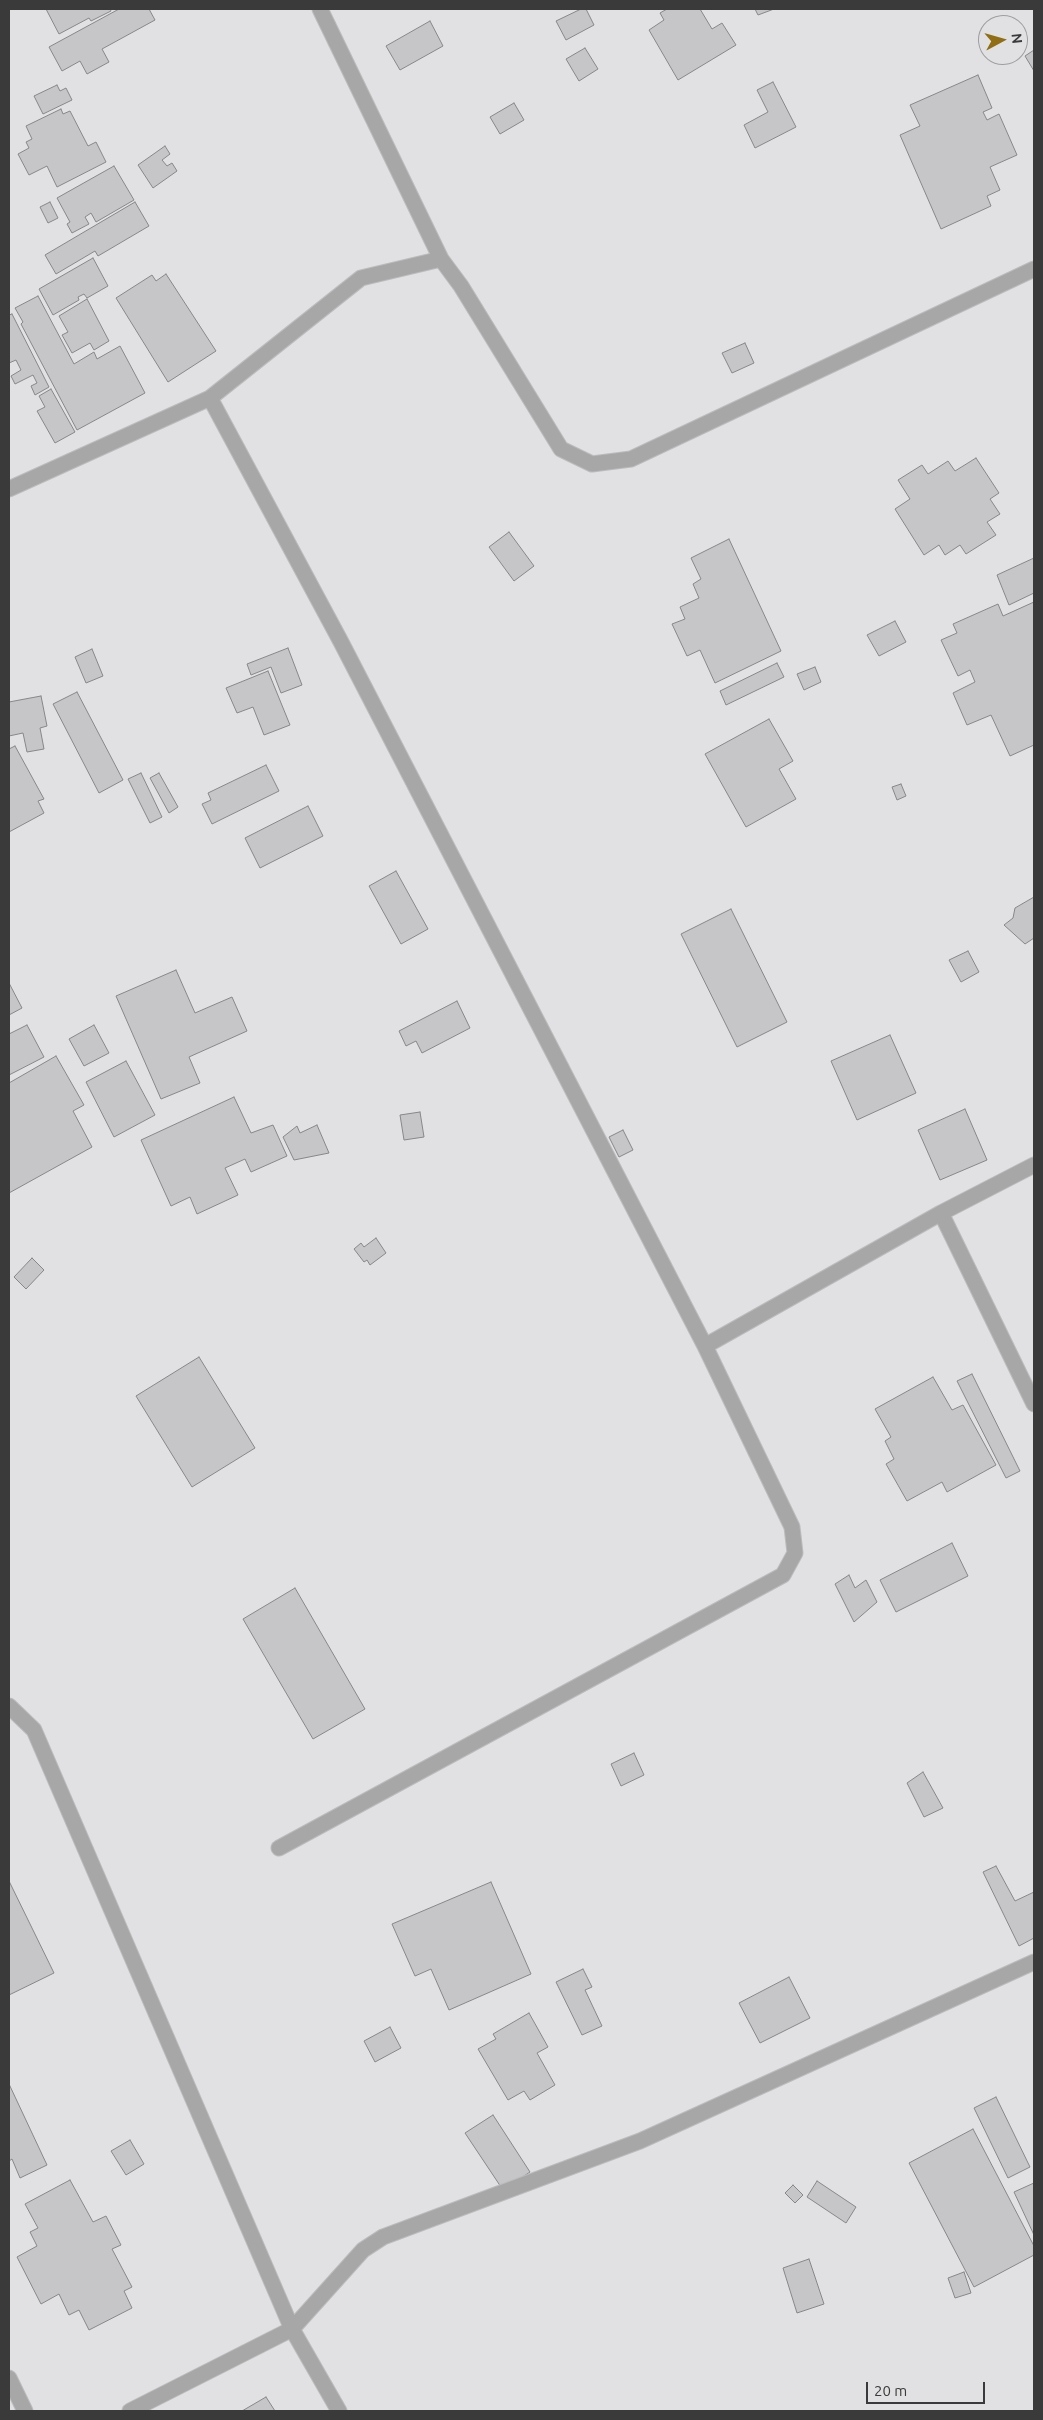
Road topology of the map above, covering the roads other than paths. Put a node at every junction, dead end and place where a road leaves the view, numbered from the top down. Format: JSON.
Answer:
{"nodes":[{"id":1,"x":320,"y":9,"type":"edge"},
{"id":2,"x":441,"y":260,"type":"junction"},
{"id":3,"x":1034,"y":269,"type":"edge"},
{"id":4,"x":210,"y":398,"type":"junction"},
{"id":5,"x":9,"y":489,"type":"edge"},
{"id":6,"x":1034,"y":1165,"type":"edge"},
{"id":7,"x":941,"y":1213,"type":"junction"},
{"id":8,"x":706,"y":1346,"type":"junction"},
{"id":9,"x":1034,"y":1404,"type":"edge"},
{"id":10,"x":9,"y":1706,"type":"edge"},
{"id":11,"x":279,"y":1848,"type":"dead end"},
{"id":12,"x":1034,"y":1962,"type":"edge"},
{"id":13,"x":292,"y":2329,"type":"junction"},
{"id":14,"x":9,"y":2378,"type":"edge"},
{"id":15,"x":25,"y":2411,"type":"edge"},
{"id":16,"x":130,"y":2411,"type":"edge"},
{"id":17,"x":339,"y":2411,"type":"edge"}],
"edges":[{"from":1,"to":2,"type":"street"},
{"from":2,"to":3,"type":"street"},
{"from":2,"to":4,"type":"street"},
{"from":4,"to":5,"type":"street"},
{"from":4,"to":8,"type":"street"},
{"from":6,"to":7,"type":"street"},
{"from":7,"to":8,"type":"street"},
{"from":7,"to":9,"type":"street"},
{"from":8,"to":11,"type":"street"},
{"from":10,"to":13,"type":"street"},
{"from":12,"to":13,"type":"street"},
{"from":13,"to":16,"type":"street"},
{"from":13,"to":17,"type":"street"},
{"from":14,"to":15,"type":"street"}]}
